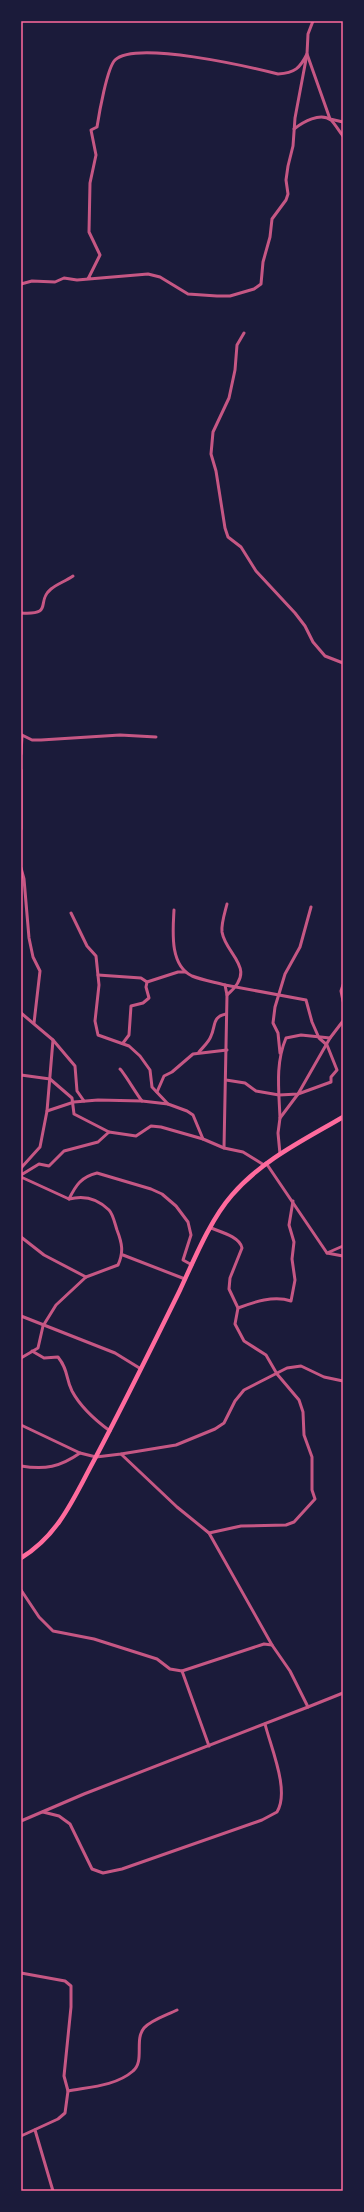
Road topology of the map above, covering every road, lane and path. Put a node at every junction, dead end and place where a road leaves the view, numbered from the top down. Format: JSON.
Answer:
{"nodes":[{"id":1,"x":312,"y":21,"type":"edge"},
{"id":2,"x":307,"y":54,"type":"junction"},
{"id":3,"x":330,"y":120,"type":"junction"},
{"id":4,"x":343,"y":122,"type":"edge"},
{"id":5,"x":294,"y":129,"type":"junction"},
{"id":6,"x":343,"y":136,"type":"edge"},
{"id":7,"x":88,"y":279,"type":"junction"},
{"id":8,"x":21,"y":284,"type":"edge"},
{"id":9,"x":244,"y":333,"type":"dead end"},
{"id":10,"x":73,"y":576,"type":"dead end"},
{"id":11,"x":21,"y":613,"type":"edge"},
{"id":12,"x":343,"y":663,"type":"edge"},
{"id":13,"x":22,"y":734,"type":"edge"},
{"id":14,"x":156,"y":736,"type":"dead end"},
{"id":15,"x":21,"y":754,"type":"edge"},
{"id":16,"x":21,"y":770,"type":"edge"},
{"id":17,"x":21,"y":830,"type":"edge"},
{"id":18,"x":21,"y":868,"type":"edge"},
{"id":19,"x":227,"y":904,"type":"dead end"},
{"id":20,"x":311,"y":907,"type":"dead end"},
{"id":21,"x":174,"y":910,"type":"dead end"},
{"id":22,"x":71,"y":914,"type":"dead end"},
{"id":23,"x":186,"y":972,"type":"junction"},
{"id":24,"x":98,"y":975,"type":"junction"},
{"id":25,"x":147,"y":982,"type":"junction"},
{"id":26,"x":225,"y":985,"type":"junction"},
{"id":27,"x":343,"y":985,"type":"edge"},
{"id":28,"x":237,"y":987,"type":"junction"},
{"id":29,"x":227,"y":995,"type":"junction"},
{"id":30,"x":279,"y":995,"type":"junction"},
{"id":31,"x":343,"y":1002,"type":"edge"},
{"id":32,"x":21,"y":1013,"type":"edge"},
{"id":33,"x":226,"y":1014,"type":"junction"},
{"id":34,"x":343,"y":1021,"type":"edge"},
{"id":35,"x":34,"y":1023,"type":"junction"},
{"id":36,"x":319,"y":1038,"type":"junction"},
{"id":37,"x":330,"y":1038,"type":"junction"},
{"id":38,"x":53,"y":1040,"type":"junction"},
{"id":39,"x":123,"y":1043,"type":"junction"},
{"id":40,"x":327,"y":1045,"type":"junction"},
{"id":41,"x":226,"y":1050,"type":"junction"},
{"id":42,"x":199,"y":1052,"type":"junction"},
{"id":43,"x":280,"y":1053,"type":"junction"},
{"id":44,"x":120,"y":1069,"type":"dead end"},
{"id":45,"x":21,"y":1075,"type":"edge"},
{"id":46,"x":50,"y":1080,"type":"junction"},
{"id":47,"x":226,"y":1080,"type":"junction"},
{"id":48,"x":157,"y":1092,"type":"junction"},
{"id":49,"x":298,"y":1094,"type":"junction"},
{"id":50,"x":279,"y":1095,"type":"junction"},
{"id":51,"x":84,"y":1101,"type":"junction"},
{"id":52,"x":142,"y":1101,"type":"junction"},
{"id":53,"x":74,"y":1102,"type":"junction"},
{"id":54,"x":168,"y":1104,"type":"junction"},
{"id":55,"x":47,"y":1111,"type":"junction"},
{"id":56,"x":343,"y":1117,"type":"edge"},
{"id":57,"x":280,"y":1118,"type":"junction"},
{"id":58,"x":109,"y":1132,"type":"junction"},
{"id":59,"x":203,"y":1139,"type":"junction"},
{"id":60,"x":224,"y":1148,"type":"junction"},
{"id":61,"x":280,"y":1154,"type":"junction"},
{"id":62,"x":265,"y":1164,"type":"junction"},
{"id":63,"x":21,"y":1168,"type":"edge"},
{"id":64,"x":21,"y":1176,"type":"edge"},
{"id":65,"x":70,"y":1199,"type":"junction"},
{"id":66,"x":293,"y":1201,"type":"junction"},
{"id":67,"x":212,"y":1228,"type":"junction"},
{"id":68,"x":21,"y":1237,"type":"edge"},
{"id":69,"x":343,"y":1246,"type":"edge"},
{"id":70,"x":327,"y":1253,"type":"junction"},
{"id":71,"x":123,"y":1255,"type":"junction"},
{"id":72,"x":343,"y":1256,"type":"edge"},
{"id":73,"x":192,"y":1266,"type":"junction"},
{"id":74,"x":86,"y":1277,"type":"junction"},
{"id":75,"x":185,"y":1279,"type":"junction"},
{"id":76,"x":238,"y":1308,"type":"junction"},
{"id":77,"x":21,"y":1316,"type":"edge"},
{"id":78,"x":42,"y":1326,"type":"junction"},
{"id":79,"x":32,"y":1351,"type":"junction"},
{"id":80,"x":21,"y":1358,"type":"edge"},
{"id":81,"x":141,"y":1368,"type":"junction"},
{"id":82,"x":277,"y":1374,"type":"junction"},
{"id":83,"x":343,"y":1381,"type":"edge"},
{"id":84,"x":21,"y":1425,"type":"edge"},
{"id":85,"x":110,"y":1431,"type":"junction"},
{"id":86,"x":80,"y":1453,"type":"junction"},
{"id":87,"x":121,"y":1454,"type":"junction"},
{"id":88,"x":96,"y":1457,"type":"junction"},
{"id":89,"x":21,"y":1466,"type":"edge"},
{"id":90,"x":209,"y":1533,"type":"junction"},
{"id":91,"x":21,"y":1558,"type":"edge"},
{"id":92,"x":21,"y":1590,"type":"edge"},
{"id":93,"x":272,"y":1645,"type":"junction"},
{"id":94,"x":182,"y":1671,"type":"junction"},
{"id":95,"x":343,"y":1693,"type":"edge"},
{"id":96,"x":308,"y":1707,"type":"junction"},
{"id":97,"x":265,"y":1724,"type":"junction"},
{"id":98,"x":209,"y":1746,"type":"junction"},
{"id":99,"x":43,"y":1812,"type":"junction"},
{"id":100,"x":21,"y":1822,"type":"edge"},
{"id":101,"x":21,"y":1974,"type":"edge"},
{"id":102,"x":177,"y":2010,"type":"dead end"},
{"id":103,"x":68,"y":2091,"type":"junction"},
{"id":104,"x":35,"y":2130,"type":"junction"},
{"id":105,"x":21,"y":2136,"type":"edge"},
{"id":106,"x":54,"y":2191,"type":"edge"}],
"edges":[{"from":1,"to":2,"type":"street"},
{"from":2,"to":3,"type":"street"},
{"from":2,"to":5,"type":"street"},
{"from":2,"to":7,"type":"street"},
{"from":3,"to":4,"type":"street"},
{"from":3,"to":5,"type":"street"},
{"from":3,"to":6,"type":"street"},
{"from":5,"to":7,"type":"street"},
{"from":7,"to":8,"type":"street"},
{"from":9,"to":12,"type":"street"},
{"from":10,"to":11,"type":"street"},
{"from":13,"to":14,"type":"street"},
{"from":13,"to":15,"type":"street"},
{"from":16,"to":17,"type":"street"},
{"from":18,"to":35,"type":"street"},
{"from":19,"to":28,"type":"street"},
{"from":20,"to":30,"type":"street"},
{"from":21,"to":23,"type":"street"},
{"from":22,"to":24,"type":"street"},
{"from":23,"to":25,"type":"street"},
{"from":23,"to":26,"type":"street"},
{"from":24,"to":25,"type":"street"},
{"from":24,"to":39,"type":"street"},
{"from":25,"to":39,"type":"street"},
{"from":26,"to":28,"type":"street"},
{"from":26,"to":29,"type":"street"},
{"from":27,"to":31,"type":"street"},
{"from":28,"to":29,"type":"street"},
{"from":28,"to":30,"type":"street"},
{"from":29,"to":33,"type":"street"},
{"from":30,"to":36,"type":"street"},
{"from":30,"to":43,"type":"street"},
{"from":32,"to":35,"type":"street"},
{"from":33,"to":41,"type":"street"},
{"from":33,"to":42,"type":"street"},
{"from":34,"to":37,"type":"street"},
{"from":35,"to":38,"type":"street"},
{"from":36,"to":37,"type":"street"},
{"from":36,"to":40,"type":"street"},
{"from":36,"to":43,"type":"street"},
{"from":37,"to":40,"type":"street"},
{"from":38,"to":46,"type":"street"},
{"from":38,"to":51,"type":"street"},
{"from":39,"to":48,"type":"street"},
{"from":40,"to":49,"type":"street"},
{"from":40,"to":49,"type":"street"},
{"from":41,"to":42,"type":"street"},
{"from":41,"to":47,"type":"street"},
{"from":42,"to":48,"type":"street"},
{"from":43,"to":50,"type":"street"},
{"from":44,"to":52,"type":"street"},
{"from":45,"to":46,"type":"street"},
{"from":46,"to":53,"type":"street"},
{"from":46,"to":55,"type":"street"},
{"from":47,"to":50,"type":"street"},
{"from":47,"to":60,"type":"street"},
{"from":48,"to":54,"type":"street"},
{"from":49,"to":50,"type":"street"},
{"from":49,"to":57,"type":"street"},
{"from":50,"to":57,"type":"street"},
{"from":51,"to":52,"type":"street"},
{"from":51,"to":53,"type":"street"},
{"from":52,"to":54,"type":"street"},
{"from":53,"to":55,"type":"street"},
{"from":53,"to":58,"type":"street"},
{"from":54,"to":59,"type":"street"},
{"from":55,"to":63,"type":"street"},
{"from":56,"to":61,"type":"main road"},
{"from":57,"to":61,"type":"street"},
{"from":58,"to":59,"type":"street"},
{"from":58,"to":64,"type":"street"},
{"from":59,"to":60,"type":"street"},
{"from":60,"to":62,"type":"street"},
{"from":61,"to":62,"type":"main road"},
{"from":62,"to":66,"type":"street"},
{"from":62,"to":67,"type":"main road"},
{"from":64,"to":65,"type":"street"},
{"from":65,"to":71,"type":"street"},
{"from":65,"to":73,"type":"street"},
{"from":66,"to":70,"type":"street"},
{"from":66,"to":76,"type":"street"},
{"from":67,"to":73,"type":"main road"},
{"from":67,"to":76,"type":"street"},
{"from":68,"to":74,"type":"street"},
{"from":69,"to":70,"type":"street"},
{"from":70,"to":72,"type":"street"},
{"from":71,"to":74,"type":"street"},
{"from":71,"to":75,"type":"street"},
{"from":73,"to":75,"type":"main road"},
{"from":74,"to":78,"type":"street"},
{"from":75,"to":81,"type":"main road"},
{"from":76,"to":82,"type":"street"},
{"from":77,"to":78,"type":"street"},
{"from":78,"to":79,"type":"street"},
{"from":78,"to":81,"type":"street"},
{"from":79,"to":80,"type":"street"},
{"from":79,"to":85,"type":"street"},
{"from":81,"to":85,"type":"main road"},
{"from":82,"to":83,"type":"street"},
{"from":82,"to":87,"type":"street"},
{"from":82,"to":90,"type":"street"},
{"from":84,"to":86,"type":"street"},
{"from":85,"to":88,"type":"main road"},
{"from":86,"to":88,"type":"street"},
{"from":86,"to":89,"type":"street"},
{"from":87,"to":88,"type":"street"},
{"from":87,"to":90,"type":"street"},
{"from":88,"to":91,"type":"main road"},
{"from":90,"to":93,"type":"street"},
{"from":92,"to":94,"type":"street"},
{"from":93,"to":94,"type":"street"},
{"from":93,"to":96,"type":"street"},
{"from":94,"to":98,"type":"street"},
{"from":95,"to":96,"type":"street"},
{"from":96,"to":97,"type":"street"},
{"from":97,"to":98,"type":"street"},
{"from":97,"to":99,"type":"street"},
{"from":98,"to":99,"type":"street"},
{"from":99,"to":100,"type":"street"},
{"from":101,"to":103,"type":"street"},
{"from":102,"to":103,"type":"street"},
{"from":103,"to":104,"type":"street"},
{"from":104,"to":105,"type":"street"},
{"from":104,"to":106,"type":"street"}]}
